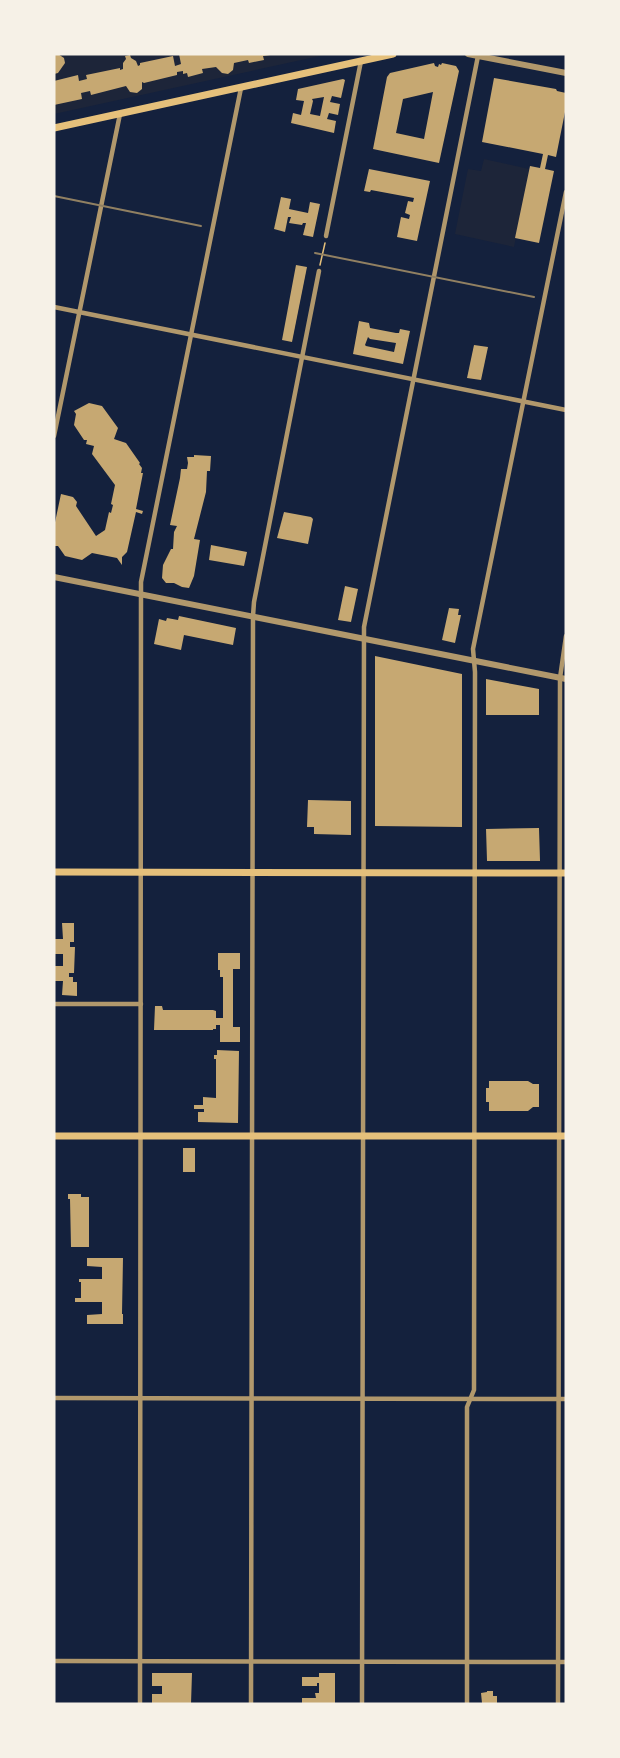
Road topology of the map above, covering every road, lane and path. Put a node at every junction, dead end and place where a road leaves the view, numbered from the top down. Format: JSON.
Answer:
{"nodes":[{"id":1,"x":393,"y":54,"type":"edge"},
{"id":2,"x":468,"y":54,"type":"edge"},
{"id":3,"x":482,"y":56,"type":"edge"},
{"id":4,"x":361,"y":61,"type":"junction"},
{"id":5,"x":566,"y":73,"type":"edge"},
{"id":6,"x":241,"y":88,"type":"junction"},
{"id":7,"x":120,"y":114,"type":"junction"},
{"id":8,"x":54,"y":128,"type":"edge"},
{"id":9,"x":566,"y":192,"type":"edge"},
{"id":10,"x":326,"y":238,"type":"joint"},
{"id":11,"x":319,"y":269,"type":"joint"},
{"id":12,"x":54,"y":307,"type":"edge"},
{"id":13,"x":80,"y":312,"type":"junction"},
{"id":14,"x":191,"y":334,"type":"junction"},
{"id":15,"x":302,"y":357,"type":"junction"},
{"id":16,"x":413,"y":379,"type":"junction"},
{"id":17,"x":54,"y":399,"type":"edge"},
{"id":18,"x":61,"y":400,"type":"junction"},
{"id":19,"x":524,"y":401,"type":"junction"},
{"id":20,"x":566,"y":410,"type":"edge"},
{"id":21,"x":54,"y":436,"type":"edge"},
{"id":22,"x":54,"y":576,"type":"edge"},
{"id":23,"x":141,"y":594,"type":"junction"},
{"id":24,"x":253,"y":616,"type":"junction"},
{"id":25,"x":566,"y":636,"type":"edge"},
{"id":26,"x":364,"y":639,"type":"junction"},
{"id":27,"x":474,"y":661,"type":"junction"},
{"id":28,"x":563,"y":679,"type":"edge"},
{"id":29,"x":54,"y":872,"type":"edge"},
{"id":30,"x":141,"y":873,"type":"junction"},
{"id":31,"x":252,"y":873,"type":"junction"},
{"id":32,"x":363,"y":873,"type":"junction"},
{"id":33,"x":474,"y":873,"type":"junction"},
{"id":34,"x":563,"y":873,"type":"edge"},
{"id":35,"x":54,"y":1004,"type":"edge"},
{"id":36,"x":141,"y":1004,"type":"junction"},
{"id":37,"x":54,"y":1136,"type":"edge"},
{"id":38,"x":140,"y":1136,"type":"junction"},
{"id":39,"x":252,"y":1136,"type":"junction"},
{"id":40,"x":363,"y":1136,"type":"junction"},
{"id":41,"x":474,"y":1136,"type":"junction"},
{"id":42,"x":562,"y":1136,"type":"edge"},
{"id":43,"x":54,"y":1398,"type":"edge"},
{"id":44,"x":140,"y":1398,"type":"junction"},
{"id":45,"x":251,"y":1398,"type":"junction"},
{"id":46,"x":362,"y":1399,"type":"junction"},
{"id":47,"x":471,"y":1399,"type":"junction"},
{"id":48,"x":559,"y":1399,"type":"junction"},
{"id":49,"x":566,"y":1399,"type":"edge"},
{"id":50,"x":54,"y":1661,"type":"edge"},
{"id":51,"x":140,"y":1661,"type":"junction"},
{"id":52,"x":251,"y":1661,"type":"junction"},
{"id":53,"x":362,"y":1661,"type":"junction"},
{"id":54,"x":467,"y":1662,"type":"junction"},
{"id":55,"x":558,"y":1662,"type":"junction"},
{"id":56,"x":566,"y":1662,"type":"edge"},
{"id":57,"x":140,"y":1704,"type":"edge"},
{"id":58,"x":251,"y":1704,"type":"edge"},
{"id":59,"x":362,"y":1704,"type":"edge"},
{"id":60,"x":467,"y":1704,"type":"edge"},
{"id":61,"x":558,"y":1704,"type":"edge"}],
"edges":[{"from":1,"to":4,"type":"main road"},
{"from":2,"to":3,"type":"street"},
{"from":3,"to":5,"type":"street"},
{"from":3,"to":16,"type":"street"},
{"from":4,"to":6,"type":"main road"},
{"from":4,"to":10,"type":"street"},
{"from":6,"to":7,"type":"main road"},
{"from":6,"to":14,"type":"street"},
{"from":7,"to":8,"type":"main road"},
{"from":7,"to":13,"type":"street"},
{"from":9,"to":19,"type":"street"},
{"from":10,"to":11,"type":"path"},
{"from":11,"to":15,"type":"street"},
{"from":12,"to":13,"type":"street"},
{"from":13,"to":14,"type":"street"},
{"from":13,"to":18,"type":"street"},
{"from":14,"to":15,"type":"street"},
{"from":14,"to":23,"type":"street"},
{"from":15,"to":16,"type":"street"},
{"from":15,"to":24,"type":"street"},
{"from":16,"to":19,"type":"street"},
{"from":16,"to":26,"type":"street"},
{"from":17,"to":18,"type":"street"},
{"from":18,"to":21,"type":"street"},
{"from":19,"to":20,"type":"street"},
{"from":19,"to":27,"type":"street"},
{"from":22,"to":23,"type":"street"},
{"from":23,"to":24,"type":"street"},
{"from":23,"to":30,"type":"street"},
{"from":24,"to":26,"type":"street"},
{"from":24,"to":31,"type":"street"},
{"from":25,"to":28,"type":"street"},
{"from":26,"to":27,"type":"street"},
{"from":26,"to":32,"type":"street"},
{"from":27,"to":28,"type":"street"},
{"from":27,"to":33,"type":"street"},
{"from":28,"to":34,"type":"street"},
{"from":29,"to":30,"type":"main road"},
{"from":30,"to":31,"type":"main road"},
{"from":30,"to":36,"type":"street"},
{"from":31,"to":32,"type":"main road"},
{"from":31,"to":39,"type":"street"},
{"from":32,"to":33,"type":"main road"},
{"from":32,"to":40,"type":"street"},
{"from":33,"to":34,"type":"main road"},
{"from":33,"to":41,"type":"street"},
{"from":34,"to":42,"type":"street"},
{"from":35,"to":36,"type":"street"},
{"from":36,"to":38,"type":"street"},
{"from":37,"to":38,"type":"main road"},
{"from":38,"to":39,"type":"main road"},
{"from":38,"to":44,"type":"street"},
{"from":39,"to":40,"type":"main road"},
{"from":39,"to":45,"type":"street"},
{"from":40,"to":41,"type":"main road"},
{"from":40,"to":46,"type":"street"},
{"from":41,"to":42,"type":"main road"},
{"from":41,"to":47,"type":"street"},
{"from":42,"to":48,"type":"street"},
{"from":43,"to":44,"type":"street"},
{"from":44,"to":45,"type":"street"},
{"from":44,"to":51,"type":"street"},
{"from":45,"to":46,"type":"street"},
{"from":45,"to":52,"type":"street"},
{"from":46,"to":47,"type":"street"},
{"from":46,"to":53,"type":"street"},
{"from":47,"to":48,"type":"street"},
{"from":47,"to":54,"type":"street"},
{"from":48,"to":49,"type":"street"},
{"from":48,"to":55,"type":"street"},
{"from":50,"to":51,"type":"street"},
{"from":51,"to":52,"type":"street"},
{"from":51,"to":57,"type":"street"},
{"from":52,"to":53,"type":"street"},
{"from":52,"to":58,"type":"street"},
{"from":53,"to":54,"type":"street"},
{"from":53,"to":59,"type":"street"},
{"from":54,"to":55,"type":"street"},
{"from":54,"to":60,"type":"street"},
{"from":55,"to":56,"type":"street"},
{"from":55,"to":61,"type":"street"}]}
